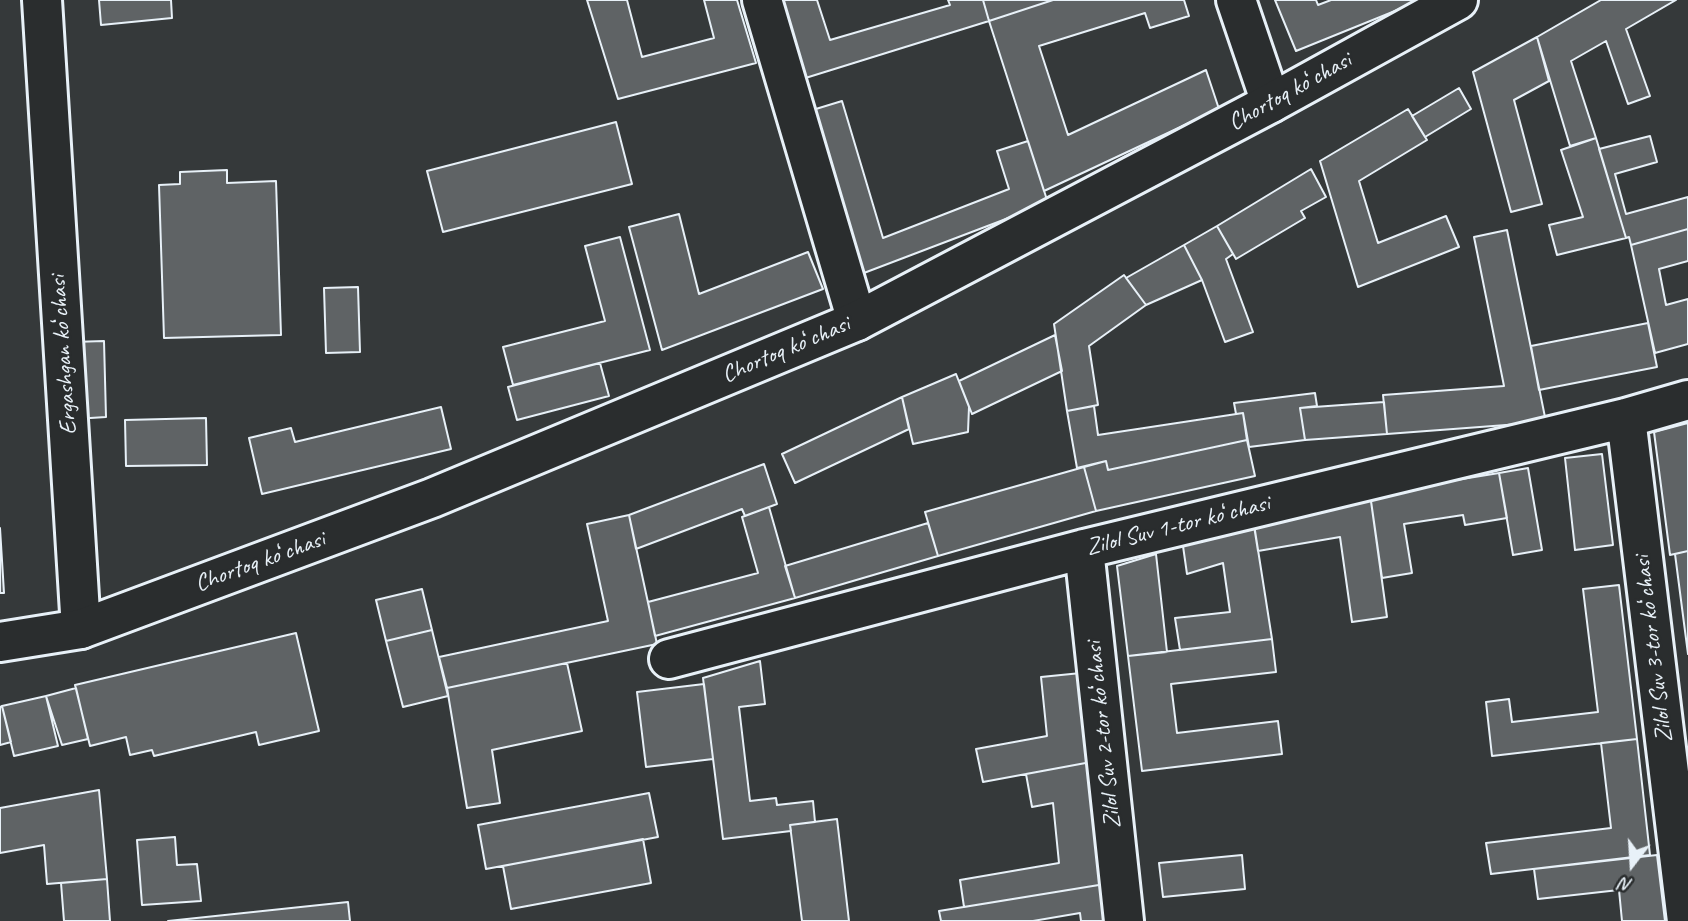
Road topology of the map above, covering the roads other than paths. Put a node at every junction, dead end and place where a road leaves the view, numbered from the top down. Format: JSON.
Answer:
{"nodes":[{"id":1,"x":42,"y":0,"type":"edge"},
{"id":2,"x":762,"y":0,"type":"edge"},
{"id":3,"x":1236,"y":0,"type":"edge"},
{"id":4,"x":1458,"y":0,"type":"edge"},
{"id":5,"x":1271,"y":103,"type":"junction"},
{"id":6,"x":857,"y":321,"type":"junction"},
{"id":7,"x":1688,"y":400,"type":"edge"},
{"id":8,"x":1626,"y":418,"type":"junction"},
{"id":9,"x":1084,"y":549,"type":"junction"},
{"id":10,"x":81,"y":628,"type":"junction"},
{"id":11,"x":0,"y":642,"type":"edge"},
{"id":12,"x":669,"y":659,"type":"dead end"},
{"id":13,"x":1124,"y":921,"type":"edge"},
{"id":14,"x":1688,"y":921,"type":"edge"}],
"edges":[{"from":1,"to":10,"type":"street","name":"Ergashgan koʻchasi"},
{"from":2,"to":6,"type":"street"},
{"from":3,"to":5,"type":"street"},
{"from":4,"to":5,"type":"street","name":"Chortoq koʻchasi"},
{"from":5,"to":6,"type":"street","name":"Chortoq koʻchasi"},
{"from":6,"to":10,"type":"street","name":"Chortoq koʻchasi"},
{"from":7,"to":8,"type":"street","name":"Zilol Suv 1-tor koʻchasi"},
{"from":8,"to":9,"type":"street","name":"Zilol Suv 1-tor koʻchasi"},
{"from":8,"to":14,"type":"street","name":"Zilol Suv 3-tor koʻchasi"},
{"from":9,"to":12,"type":"street","name":"Zilol Suv 1-tor koʻchasi"},
{"from":9,"to":13,"type":"street","name":"Zilol Suv 2-tor koʻchasi"},
{"from":10,"to":11,"type":"street"}]}
